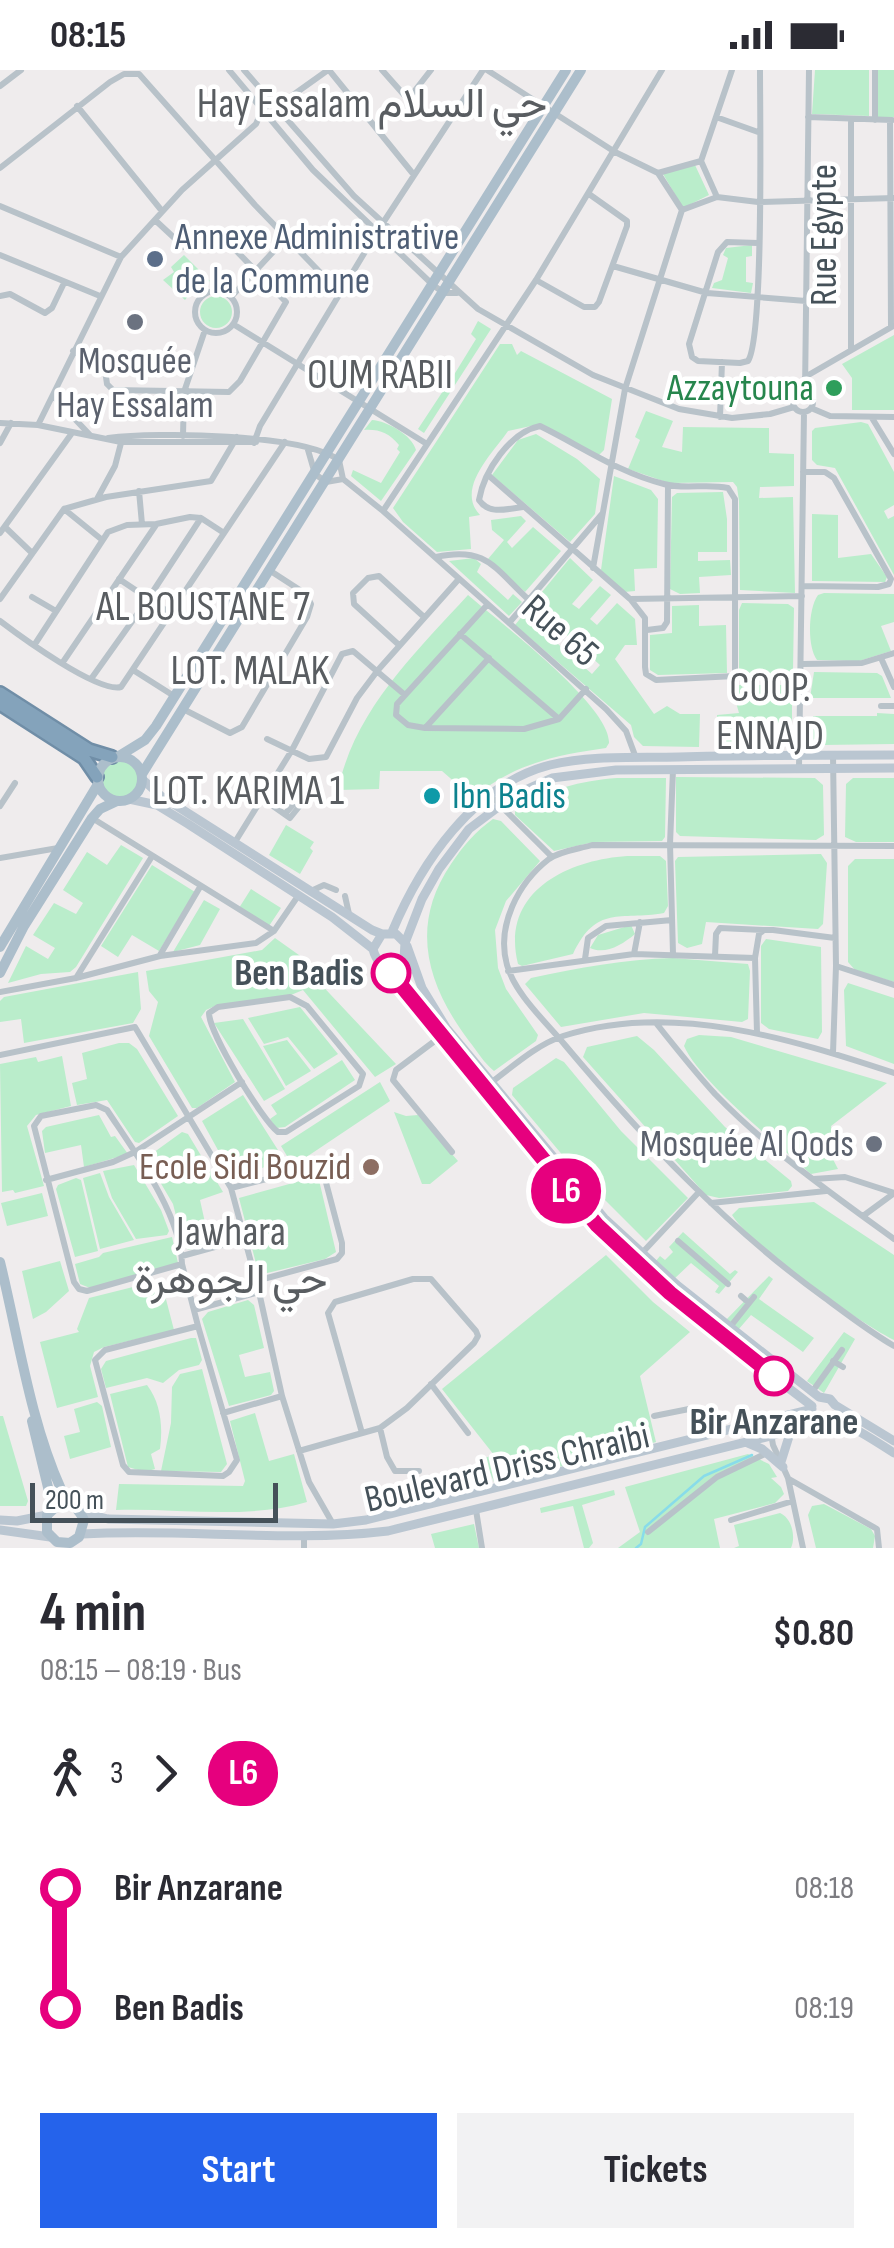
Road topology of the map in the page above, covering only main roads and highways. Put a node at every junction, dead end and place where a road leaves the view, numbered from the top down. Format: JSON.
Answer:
{"nodes":[{"id":1,"x":566,"y":70,"type":"edge"},
{"id":2,"x":581,"y":70,"type":"edge"},
{"id":3,"x":0,"y":693,"type":"edge"},
{"id":4,"x":0,"y":704,"type":"edge"},
{"id":5,"x":894,"y":755,"type":"edge"},
{"id":6,"x":115,"y":757,"type":"junction"},
{"id":7,"x":894,"y":768,"type":"edge"},
{"id":8,"x":142,"y":777,"type":"junction"},
{"id":9,"x":98,"y":781,"type":"junction"},
{"id":10,"x":123,"y":800,"type":"junction"},
{"id":11,"x":387,"y":933,"type":"junction"},
{"id":12,"x":6,"y":944,"type":"edge"},
{"id":13,"x":406,"y":945,"type":"junction"},
{"id":14,"x":373,"y":949,"type":"junction"},
{"id":15,"x":381,"y":964,"type":"junction"},
{"id":16,"x":0,"y":973,"type":"edge"},
{"id":17,"x":0,"y":1262,"type":"edge"},
{"id":18,"x":0,"y":1288,"type":"edge"},
{"id":19,"x":793,"y":1391,"type":"junction"},
{"id":20,"x":814,"y":1401,"type":"junction"},
{"id":21,"x":834,"y":1406,"type":"junction"},
{"id":22,"x":782,"y":1418,"type":"junction"},
{"id":23,"x":824,"y":1418,"type":"junction"},
{"id":24,"x":792,"y":1430,"type":"junction"},
{"id":25,"x":894,"y":1441,"type":"edge"},
{"id":26,"x":745,"y":1442,"type":"junction"},
{"id":27,"x":894,"y":1453,"type":"edge"},
{"id":28,"x":77,"y":1509,"type":"junction"},
{"id":29,"x":50,"y":1511,"type":"junction"},
{"id":30,"x":0,"y":1520,"type":"edge"},
{"id":31,"x":333,"y":1529,"type":"junction"},
{"id":32,"x":0,"y":1530,"type":"edge"},
{"id":33,"x":80,"y":1540,"type":"edge"},
{"id":34,"x":57,"y":1543,"type":"edge"}],
"edges":[{"from":1,"to":6,"type":"main road"},
{"from":2,"to":8,"type":"main road"},
{"from":3,"to":6,"type":"highway"},
{"from":4,"to":9,"type":"highway"},
{"from":5,"to":11,"type":"main road"},
{"from":6,"to":8,"type":"main road"},
{"from":6,"to":9,"type":"main road"},
{"from":7,"to":13,"type":"main road"},
{"from":8,"to":10,"type":"main road"},
{"from":8,"to":11,"type":"main road"},
{"from":9,"to":10,"type":"main road"},
{"from":9,"to":12,"type":"main road"},
{"from":10,"to":12,"type":"main road"},
{"from":10,"to":14,"type":"main road"},
{"from":11,"to":13,"type":"main road"},
{"from":11,"to":14,"type":"main road"},
{"from":12,"to":16,"type":"main road"},
{"from":13,"to":15,"type":"main road"},
{"from":13,"to":20,"type":"main road"},
{"from":14,"to":15,"type":"main road"},
{"from":15,"to":19,"type":"main road"},
{"from":17,"to":28,"type":"main road"},
{"from":18,"to":29,"type":"main road"},
{"from":19,"to":20,"type":"main road"},
{"from":19,"to":22,"type":"main road"},
{"from":20,"to":21,"type":"main road"},
{"from":20,"to":22,"type":"main road","name":"Boulevard Driss Chraibi"},
{"from":20,"to":23,"type":"main road"},
{"from":21,"to":23,"type":"main road"},
{"from":21,"to":25,"type":"main road"},
{"from":22,"to":31,"type":"main road","name":"Boulevard Driss Chraibi"},
{"from":23,"to":24,"type":"main road","name":"Boulevard Driss Chraibi"},
{"from":23,"to":27,"type":"main road"},
{"from":24,"to":26,"type":"main road","name":"Boulevard Driss Chraibi"},
{"from":24,"to":26,"type":"main road"},
{"from":26,"to":31,"type":"main road","name":"Boulevard Driss Chraibi"},
{"from":28,"to":29,"type":"main road","name":"Boulevard Driss Chraibi"},
{"from":28,"to":31,"type":"main road","name":"Boulevard Driss Chraibi"},
{"from":28,"to":33,"type":"main road"},
{"from":29,"to":30,"type":"main road","name":"Boulevard Driss Chraibi"},
{"from":29,"to":34,"type":"main road"},
{"from":31,"to":33,"type":"main road","name":"Boulevard Driss Chraibi"},
{"from":32,"to":34,"type":"main road","name":"Boulevard Driss Chraibi"},
{"from":33,"to":34,"type":"main road","name":"Boulevard Driss Chraibi"}]}
